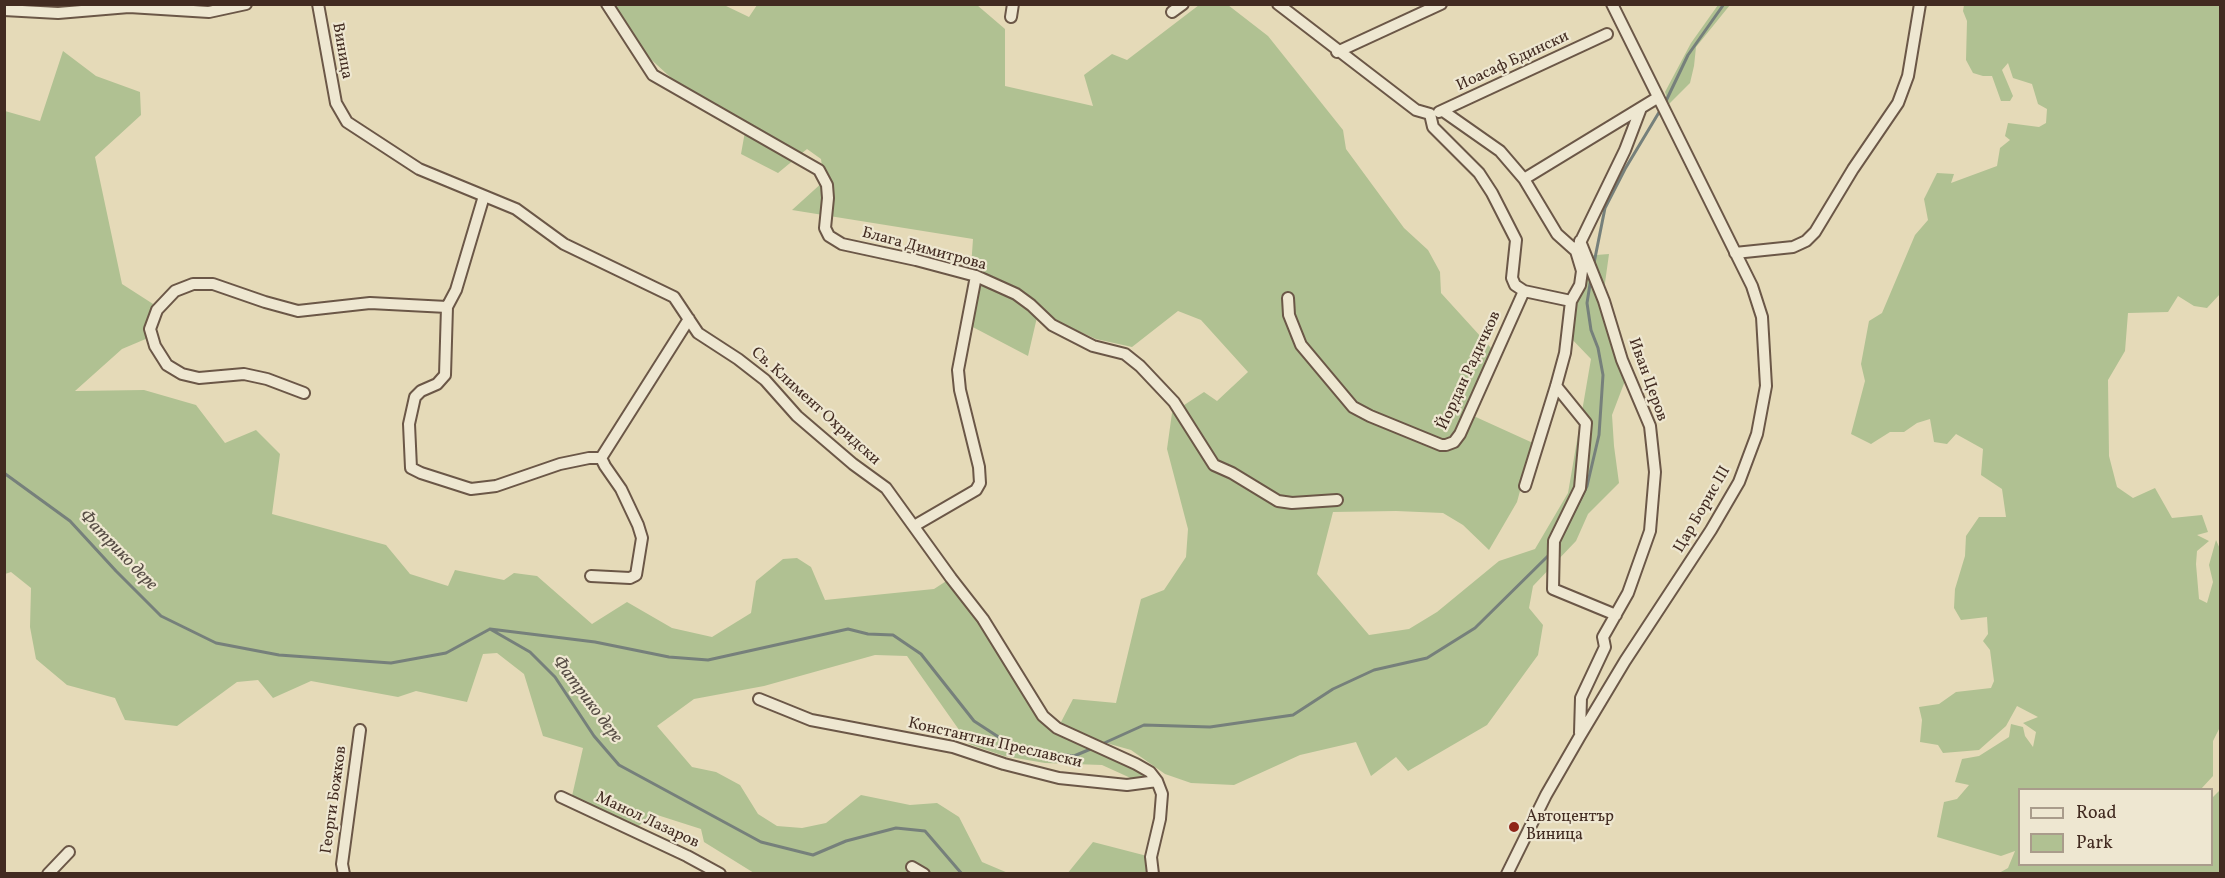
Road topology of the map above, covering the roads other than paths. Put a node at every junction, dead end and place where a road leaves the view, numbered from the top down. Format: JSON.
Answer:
{"nodes":[{"id":1,"x":246,"y":4,"type":"edge"},
{"id":2,"x":318,"y":4,"type":"edge"},
{"id":3,"x":607,"y":4,"type":"edge"},
{"id":4,"x":1013,"y":4,"type":"edge"},
{"id":5,"x":1183,"y":4,"type":"edge"},
{"id":6,"x":1278,"y":4,"type":"edge"},
{"id":7,"x":1441,"y":4,"type":"edge"},
{"id":8,"x":1612,"y":4,"type":"edge"},
{"id":9,"x":1920,"y":4,"type":"edge"},
{"id":10,"x":128,"y":6,"type":"edge"},
{"id":11,"x":4,"y":10,"type":"edge"},
{"id":12,"x":1172,"y":12,"type":"dead end"},
{"id":13,"x":1011,"y":17,"type":"dead end"},
{"id":14,"x":1607,"y":34,"type":"dead end"},
{"id":15,"x":1337,"y":52,"type":"junction"},
{"id":16,"x":1658,"y":98,"type":"junction"},
{"id":17,"x":336,"y":103,"type":"joint"},
{"id":18,"x":1641,"y":108,"type":"junction"},
{"id":19,"x":1443,"y":111,"type":"junction"},
{"id":20,"x":1430,"y":114,"type":"junction"},
{"id":21,"x":1524,"y":179,"type":"junction"},
{"id":22,"x":484,"y":196,"type":"junction"},
{"id":23,"x":1578,"y":246,"type":"junction"},
{"id":24,"x":1735,"y":253,"type":"junction"},
{"id":25,"x":975,"y":276,"type":"junction"},
{"id":26,"x":1524,"y":291,"type":"junction"},
{"id":27,"x":1288,"y":298,"type":"dead end"},
{"id":28,"x":1572,"y":301,"type":"junction"},
{"id":29,"x":447,"y":307,"type":"junction"},
{"id":30,"x":688,"y":318,"type":"junction"},
{"id":31,"x":1556,"y":386,"type":"junction"},
{"id":32,"x":304,"y":393,"type":"dead end"},
{"id":33,"x":601,"y":458,"type":"junction"},
{"id":34,"x":1525,"y":486,"type":"dead end"},
{"id":35,"x":1337,"y":500,"type":"dead end"},
{"id":36,"x":914,"y":526,"type":"junction"},
{"id":37,"x":591,"y":576,"type":"dead end"},
{"id":38,"x":1616,"y":615,"type":"junction"},
{"id":39,"x":759,"y":699,"type":"dead end"},
{"id":40,"x":360,"y":730,"type":"dead end"},
{"id":41,"x":1580,"y":736,"type":"junction"},
{"id":42,"x":1157,"y":781,"type":"junction"},
{"id":43,"x":561,"y":797,"type":"dead end"},
{"id":44,"x":69,"y":852,"type":"dead end"},
{"id":45,"x":912,"y":867,"type":"dead end"},
{"id":46,"x":48,"y":873,"type":"edge"},
{"id":47,"x":344,"y":873,"type":"edge"},
{"id":48,"x":720,"y":873,"type":"edge"},
{"id":49,"x":924,"y":873,"type":"edge"},
{"id":50,"x":1153,"y":873,"type":"edge"},
{"id":51,"x":1507,"y":873,"type":"edge"}],
"edges":[{"from":1,"to":10,"type":"street"},
{"from":2,"to":17,"type":"street","name":"Виница"},
{"from":3,"to":25,"type":"street","name":"Блага Димитрова"},
{"from":4,"to":13,"type":"street"},
{"from":5,"to":12,"type":"street"},
{"from":6,"to":15,"type":"street"},
{"from":7,"to":15,"type":"street"},
{"from":8,"to":16,"type":"street","name":"Цар Борис III"},
{"from":9,"to":24,"type":"street"},
{"from":10,"to":11,"type":"street"},
{"from":14,"to":19,"type":"street","name":"Иоасаф Бдински"},
{"from":15,"to":20,"type":"street"},
{"from":16,"to":18,"type":"street"},
{"from":16,"to":24,"type":"street","name":"Цар Борис III"},
{"from":17,"to":22,"type":"street","name":"Св. Климент Охридски"},
{"from":18,"to":21,"type":"street"},
{"from":18,"to":23,"type":"street"},
{"from":19,"to":20,"type":"street","name":"Иоасаф Бдински"},
{"from":19,"to":21,"type":"street"},
{"from":20,"to":26,"type":"street"},
{"from":21,"to":23,"type":"street"},
{"from":22,"to":29,"type":"street"},
{"from":22,"to":30,"type":"street","name":"Св. Климент Охридски"},
{"from":23,"to":28,"type":"street"},
{"from":23,"to":38,"type":"street","name":"Иван Церов"},
{"from":24,"to":41,"type":"street","name":"Цар Борис III"},
{"from":25,"to":35,"type":"street","name":"Блага Димитрова"},
{"from":25,"to":36,"type":"street"},
{"from":26,"to":27,"type":"street","name":"Йордан Радичков"},
{"from":26,"to":28,"type":"street"},
{"from":28,"to":31,"type":"street"},
{"from":29,"to":32,"type":"street"},
{"from":29,"to":33,"type":"street"},
{"from":30,"to":33,"type":"street"},
{"from":30,"to":36,"type":"street","name":"Св. Климент Охридски"},
{"from":31,"to":34,"type":"street"},
{"from":31,"to":38,"type":"street"},
{"from":33,"to":37,"type":"street"},
{"from":36,"to":42,"type":"street","name":"Св. Климент Охридски"},
{"from":38,"to":41,"type":"street","name":"Иван Церов"},
{"from":39,"to":42,"type":"street","name":"Константин Преславски"},
{"from":40,"to":47,"type":"street","name":"Георги Божков"},
{"from":41,"to":51,"type":"street","name":"Цар Борис III"},
{"from":42,"to":50,"type":"street"},
{"from":43,"to":48,"type":"street","name":"Манол Лазаров"},
{"from":44,"to":46,"type":"street"},
{"from":45,"to":49,"type":"street"}]}
